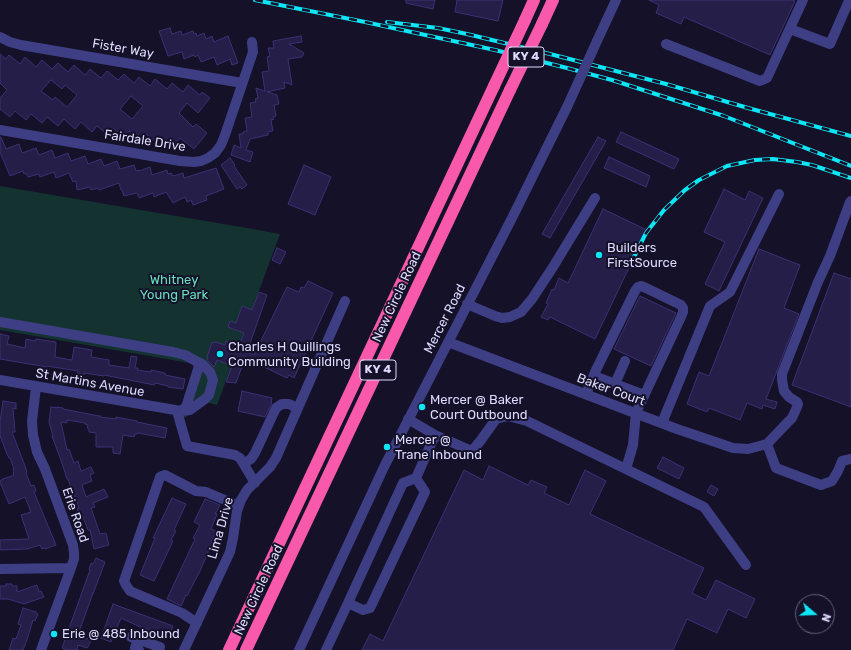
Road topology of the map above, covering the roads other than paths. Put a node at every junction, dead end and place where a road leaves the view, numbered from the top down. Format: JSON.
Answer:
{"nodes":[{"id":1,"x":534,"y":0,"type":"edge"},
{"id":2,"x":553,"y":0,"type":"edge"},
{"id":3,"x":616,"y":0,"type":"edge"},
{"id":4,"x":803,"y":0,"type":"edge"},
{"id":5,"x":847,"y":2,"type":"edge"},
{"id":6,"x":790,"y":29,"type":"junction"},
{"id":7,"x":0,"y":37,"type":"edge"},
{"id":8,"x":252,"y":42,"type":"dead end"},
{"id":9,"x":666,"y":44,"type":"dead end"},
{"id":10,"x":242,"y":83,"type":"junction"},
{"id":11,"x":0,"y":130,"type":"edge"},
{"id":12,"x":779,"y":194,"type":"dead end"},
{"id":13,"x":595,"y":198,"type":"dead end"},
{"id":14,"x":851,"y":201,"type":"edge"},
{"id":15,"x":345,"y":301,"type":"dead end"},
{"id":16,"x":467,"y":304,"type":"junction"},
{"id":17,"x":0,"y":322,"type":"edge"},
{"id":18,"x":448,"y":342,"type":"junction"},
{"id":19,"x":196,"y":361,"type":"junction"},
{"id":20,"x":626,"y":361,"type":"dead end"},
{"id":21,"x":594,"y":376,"type":"junction"},
{"id":22,"x":0,"y":380,"type":"edge"},
{"id":23,"x":615,"y":384,"type":"junction"},
{"id":24,"x":36,"y":387,"type":"junction"},
{"id":25,"x":586,"y":394,"type":"junction"},
{"id":26,"x":644,"y":395,"type":"junction"},
{"id":27,"x":300,"y":404,"type":"junction"},
{"id":28,"x":179,"y":411,"type":"junction"},
{"id":29,"x":636,"y":412,"type":"junction"},
{"id":30,"x":408,"y":419,"type":"junction"},
{"id":31,"x":662,"y":423,"type":"junction"},
{"id":32,"x":435,"y":435,"type":"junction"},
{"id":33,"x":767,"y":444,"type":"junction"},
{"id":34,"x":851,"y":459,"type":"edge"},
{"id":35,"x":244,"y":463,"type":"junction"},
{"id":36,"x":626,"y":469,"type":"junction"},
{"id":37,"x":416,"y":478,"type":"junction"},
{"id":38,"x":255,"y":483,"type":"junction"},
{"id":39,"x":238,"y":506,"type":"junction"},
{"id":40,"x":746,"y":565,"type":"dead end"},
{"id":41,"x":71,"y":568,"type":"junction"},
{"id":42,"x":0,"y":570,"type":"edge"},
{"id":43,"x":348,"y":603,"type":"junction"},
{"id":44,"x":197,"y":623,"type":"junction"},
{"id":45,"x":41,"y":650,"type":"edge"},
{"id":46,"x":139,"y":650,"type":"edge"},
{"id":47,"x":159,"y":650,"type":"edge"},
{"id":48,"x":184,"y":650,"type":"edge"},
{"id":49,"x":229,"y":650,"type":"edge"},
{"id":50,"x":246,"y":650,"type":"edge"},
{"id":51,"x":299,"y":650,"type":"edge"},
{"id":52,"x":326,"y":650,"type":"edge"}],
"edges":[{"from":1,"to":49,"type":"highway","name":"New Circle Road","number":"KY 4","bridge":true},
{"from":2,"to":50,"type":"highway","name":"New Circle Road","number":"KY 4","bridge":true},
{"from":3,"to":16,"type":"street","name":"Mercer Road","bridge":true},
{"from":4,"to":6,"type":"street"},
{"from":5,"to":6,"type":"street"},
{"from":6,"to":9,"type":"street"},
{"from":7,"to":10,"type":"street","name":"Fister Way"},
{"from":8,"to":10,"type":"street","name":"Fairdale Drive"},
{"from":10,"to":11,"type":"street","name":"Fairdale Drive"},
{"from":12,"to":31,"type":"street"},
{"from":13,"to":16,"type":"street"},
{"from":14,"to":33,"type":"street"},
{"from":15,"to":27,"type":"street","name":"Lima Drive"},
{"from":16,"to":18,"type":"street","name":"Mercer Road"},
{"from":17,"to":19,"type":"street"},
{"from":18,"to":25,"type":"street","name":"Baker Court"},
{"from":18,"to":30,"type":"street","name":"Mercer Road"},
{"from":19,"to":28,"type":"street"},
{"from":19,"to":28,"type":"street"},
{"from":20,"to":23,"type":"street"},
{"from":21,"to":23,"type":"street"},
{"from":21,"to":25,"type":"street"},
{"from":21,"to":26,"type":"street"},
{"from":22,"to":24,"type":"street","name":"St Martins Avenue"},
{"from":23,"to":26,"type":"street"},
{"from":24,"to":28,"type":"street","name":"St Martins Avenue"},
{"from":24,"to":41,"type":"street","name":"Erie Road"},
{"from":25,"to":29,"type":"street","name":"Baker Court"},
{"from":26,"to":29,"type":"street"},
{"from":27,"to":35,"type":"street"},
{"from":27,"to":38,"type":"street","name":"Lima Drive"},
{"from":28,"to":35,"type":"street"},
{"from":29,"to":31,"type":"street","name":"Baker Court"},
{"from":29,"to":36,"type":"street"},
{"from":30,"to":32,"type":"street"},
{"from":30,"to":51,"type":"street","name":"Mercer Road"},
{"from":31,"to":33,"type":"street","name":"Baker Court"},
{"from":32,"to":36,"type":"street"},
{"from":32,"to":37,"type":"street"},
{"from":33,"to":34,"type":"street"},
{"from":35,"to":38,"type":"street"},
{"from":36,"to":40,"type":"street"},
{"from":37,"to":43,"type":"street"},
{"from":37,"to":43,"type":"street"},
{"from":38,"to":39,"type":"street","name":"Lima Drive"},
{"from":39,"to":44,"type":"street","name":"Lima Drive"},
{"from":39,"to":44,"type":"street"},
{"from":41,"to":42,"type":"street"},
{"from":41,"to":45,"type":"street","name":"Erie Road"},
{"from":43,"to":52,"type":"street"},
{"from":44,"to":48,"type":"street","name":"Lima Drive"},
{"from":46,"to":47,"type":"street"}]}
